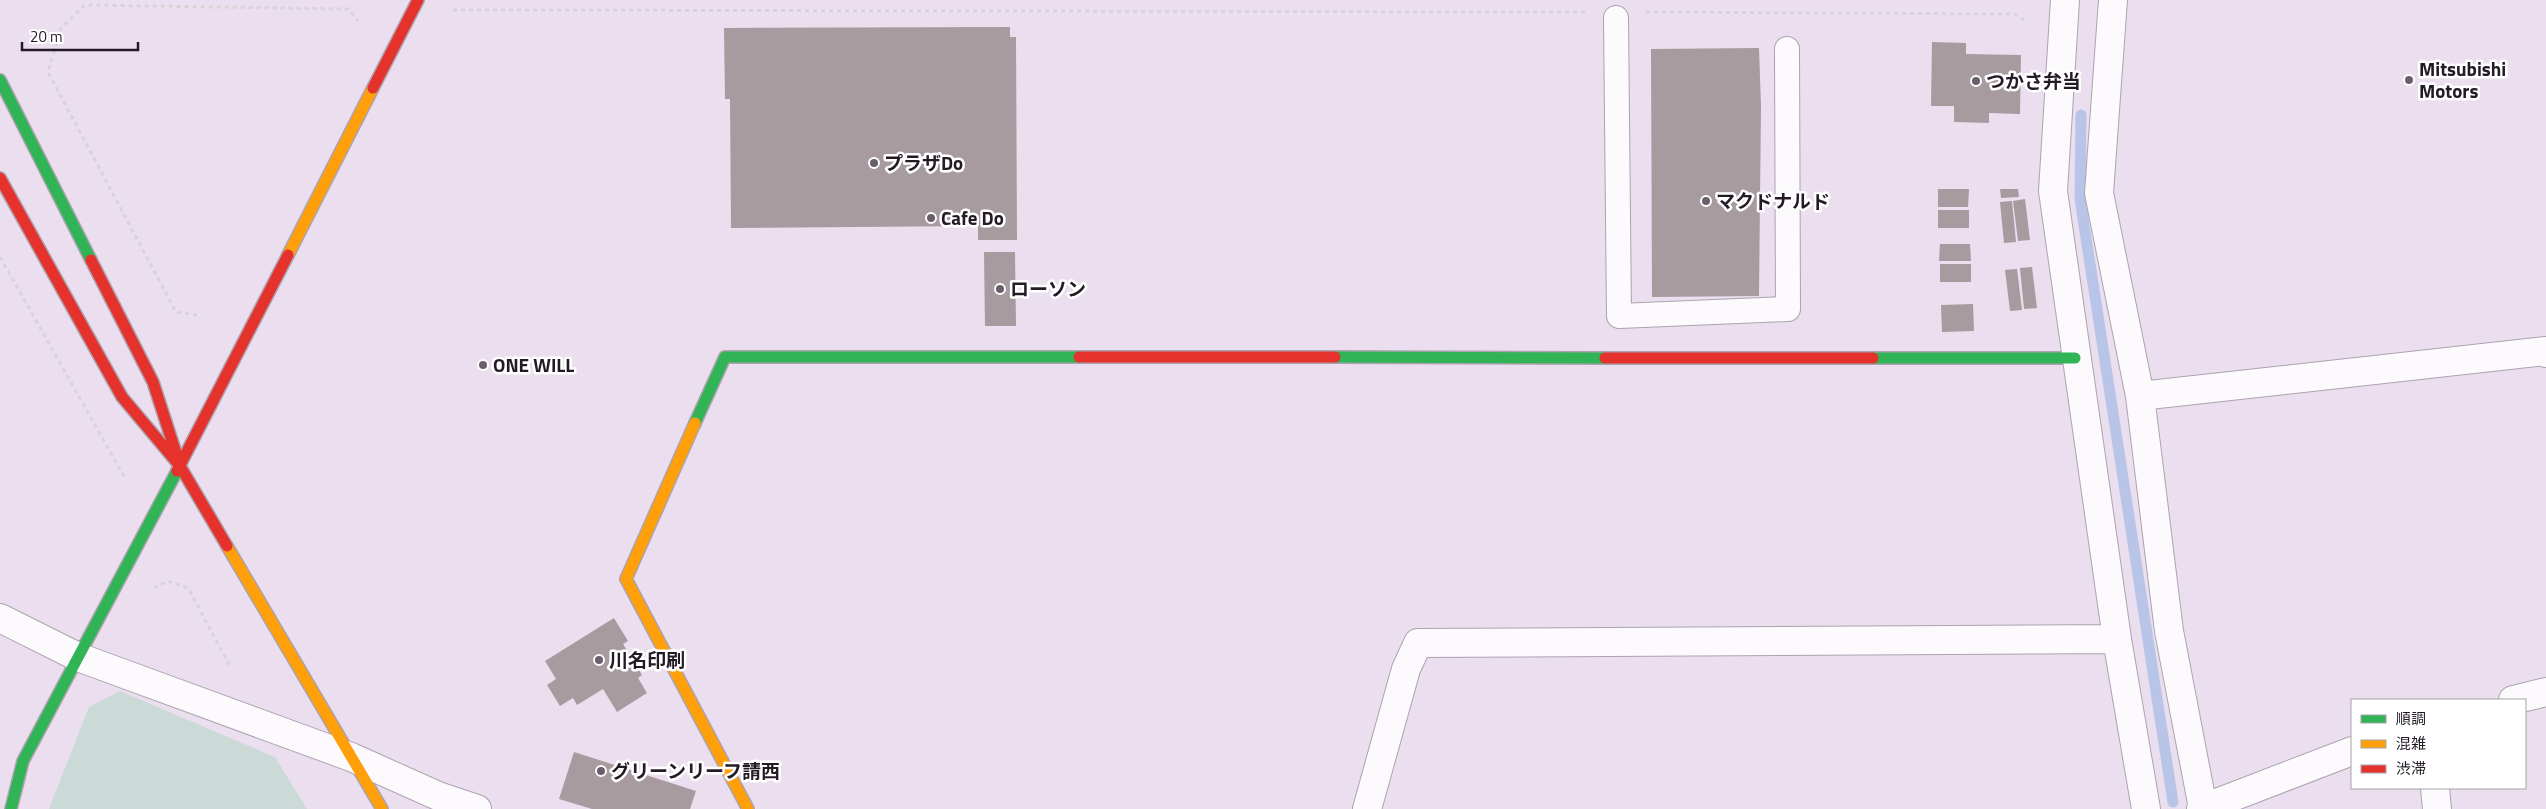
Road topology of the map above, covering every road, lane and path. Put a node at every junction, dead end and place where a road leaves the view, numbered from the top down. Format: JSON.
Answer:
{"nodes":[{"id":1,"x":418,"y":0,"type":"edge"},
{"id":2,"x":2065,"y":0,"type":"edge"},
{"id":3,"x":2113,"y":0,"type":"edge"},
{"id":4,"x":453,"y":10,"type":"dead end"},
{"id":5,"x":1644,"y":12,"type":"dead end"},
{"id":6,"x":1606,"y":15,"type":"joint"},
{"id":7,"x":358,"y":21,"type":"dead end"},
{"id":8,"x":2037,"y":26,"type":"dead end"},
{"id":9,"x":1787,"y":49,"type":"dead end"},
{"id":10,"x":0,"y":80,"type":"edge"},
{"id":11,"x":0,"y":178,"type":"edge"},
{"id":12,"x":0,"y":258,"type":"edge"},
{"id":13,"x":197,"y":316,"type":"dead end"},
{"id":14,"x":2546,"y":353,"type":"edge"},
{"id":15,"x":2075,"y":358,"type":"junction"},
{"id":16,"x":2140,"y":396,"type":"junction"},
{"id":17,"x":180,"y":466,"type":"junction"},
{"id":18,"x":124,"y":478,"type":"dead end"},
{"id":19,"x":149,"y":590,"type":"dead end"},
{"id":20,"x":0,"y":618,"type":"edge"},
{"id":21,"x":2116,"y":639,"type":"junction"},
{"id":22,"x":78,"y":657,"type":"junction"},
{"id":23,"x":231,"y":668,"type":"dead end"},
{"id":24,"x":2546,"y":692,"type":"edge"},
{"id":25,"x":2517,"y":699,"type":"edge"},
{"id":26,"x":2351,"y":751,"type":"edge"},
{"id":27,"x":351,"y":757,"type":"junction"},
{"id":28,"x":2435,"y":789,"type":"edge"},
{"id":29,"x":11,"y":809,"type":"edge"},
{"id":30,"x":382,"y":809,"type":"edge"},
{"id":31,"x":477,"y":809,"type":"edge"},
{"id":32,"x":748,"y":809,"type":"edge"},
{"id":33,"x":1367,"y":809,"type":"edge"},
{"id":34,"x":2146,"y":809,"type":"edge"},
{"id":35,"x":2202,"y":809,"type":"edge"},
{"id":36,"x":2437,"y":809,"type":"edge"}],
"edges":[{"from":1,"to":17,"type":"street"},
{"from":2,"to":15,"type":"street"},
{"from":3,"to":16,"type":"street"},
{"from":4,"to":6,"type":"path"},
{"from":5,"to":8,"type":"path"},
{"from":6,"to":9,"type":"lane"},
{"from":7,"to":13,"type":"path"},
{"from":10,"to":17,"type":"street"},
{"from":11,"to":17,"type":"street"},
{"from":12,"to":18,"type":"path"},
{"from":14,"to":16,"type":"street"},
{"from":15,"to":21,"type":"street"},
{"from":15,"to":32,"type":"street"},
{"from":16,"to":35,"type":"street"},
{"from":17,"to":22,"type":"street"},
{"from":17,"to":27,"type":"street"},
{"from":19,"to":23,"type":"path"},
{"from":20,"to":22,"type":"street"},
{"from":21,"to":33,"type":"street"},
{"from":21,"to":34,"type":"street"},
{"from":22,"to":27,"type":"street"},
{"from":22,"to":29,"type":"street"},
{"from":24,"to":25,"type":"street"},
{"from":26,"to":35,"type":"street"},
{"from":27,"to":30,"type":"street"},
{"from":27,"to":31,"type":"street"},
{"from":28,"to":36,"type":"street"}]}
